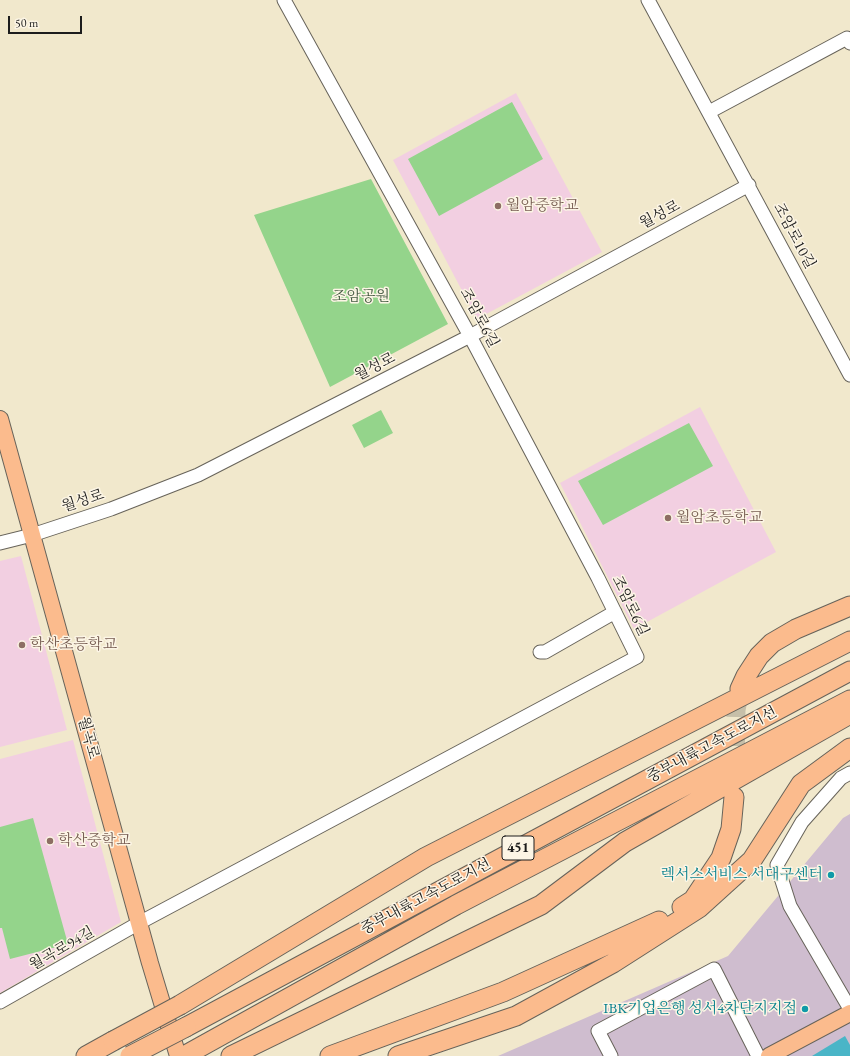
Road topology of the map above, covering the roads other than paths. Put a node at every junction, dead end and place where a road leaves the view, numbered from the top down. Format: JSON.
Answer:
{"nodes":[{"id":1,"x":284,"y":0,"type":"edge"},
{"id":2,"x":648,"y":0,"type":"edge"},
{"id":3,"x":850,"y":43,"type":"edge"},
{"id":4,"x":709,"y":112,"type":"junction"},
{"id":5,"x":749,"y":185,"type":"junction"},
{"id":6,"x":470,"y":336,"type":"junction"},
{"id":7,"x":850,"y":375,"type":"edge"},
{"id":8,"x":0,"y":419,"type":"edge"},
{"id":9,"x":32,"y":535,"type":"junction"},
{"id":10,"x":0,"y":543,"type":"edge"},
{"id":11,"x":850,"y":606,"type":"edge"},
{"id":12,"x":615,"y":612,"type":"junction"},
{"id":13,"x":850,"y":640,"type":"edge"},
{"id":14,"x":540,"y":652,"type":"dead end"},
{"id":15,"x":637,"y":657,"type":"joint"},
{"id":16,"x":850,"y":671,"type":"edge"},
{"id":17,"x":740,"y":689,"type":"tunnel mouth"},
{"id":18,"x":850,"y":700,"type":"edge"},
{"id":19,"x":850,"y":714,"type":"edge"},
{"id":20,"x":850,"y":748,"type":"edge"},
{"id":21,"x":850,"y":773,"type":"edge"},
{"id":22,"x":734,"y":797,"type":"dead end"},
{"id":23,"x":139,"y":923,"type":"junction"},
{"id":24,"x":0,"y":1002,"type":"edge"},
{"id":25,"x":850,"y":1009,"type":"edge"},
{"id":26,"x":850,"y":1013,"type":"edge"},
{"id":27,"x":185,"y":1054,"type":"edge"},
{"id":28,"x":86,"y":1056,"type":"edge"},
{"id":29,"x":130,"y":1056,"type":"edge"},
{"id":30,"x":231,"y":1056,"type":"edge"},
{"id":31,"x":330,"y":1056,"type":"edge"},
{"id":32,"x":398,"y":1056,"type":"edge"},
{"id":33,"x":611,"y":1056,"type":"edge"},
{"id":34,"x":758,"y":1056,"type":"edge"},
{"id":35,"x":769,"y":1056,"type":"edge"}],
"edges":[{"from":1,"to":6,"type":"street","name":"조암로6길"},
{"from":2,"to":4,"type":"street","name":"조암로10길"},
{"from":3,"to":4,"type":"street"},
{"from":4,"to":5,"type":"street","name":"조암로10길"},
{"from":5,"to":6,"type":"street","name":"월성로"},
{"from":5,"to":7,"type":"street","name":"조암로10길"},
{"from":6,"to":9,"type":"street","name":"월성로"},
{"from":6,"to":12,"type":"street","name":"조암로6길"},
{"from":8,"to":9,"type":"main road","name":"월곡로"},
{"from":9,"to":10,"type":"street","name":"월성로"},
{"from":9,"to":23,"type":"main road","name":"월곡로"},
{"from":11,"to":17,"type":"highway"},
{"from":12,"to":14,"type":"street"},
{"from":12,"to":15,"type":"street","name":"조암로6길"},
{"from":13,"to":28,"type":"highway","bridge":true},
{"from":15,"to":23,"type":"street","name":"월곡로94길"},
{"from":16,"to":29,"type":"highway","name":"중부내륙고속도로지선","number":"451","bridge":true},
{"from":18,"to":27,"type":"highway","name":"중부내륙고속도로지선","number":"451"},
{"from":19,"to":30,"type":"highway"},
{"from":20,"to":32,"type":"highway"},
{"from":21,"to":25,"type":"street"},
{"from":22,"to":31,"type":"highway"},
{"from":23,"to":24,"type":"street","name":"월곡로94길"},
{"from":23,"to":27,"type":"main road","name":"월곡로"},
{"from":26,"to":35,"type":"main road"},
{"from":33,"to":34,"type":"street"}]}
